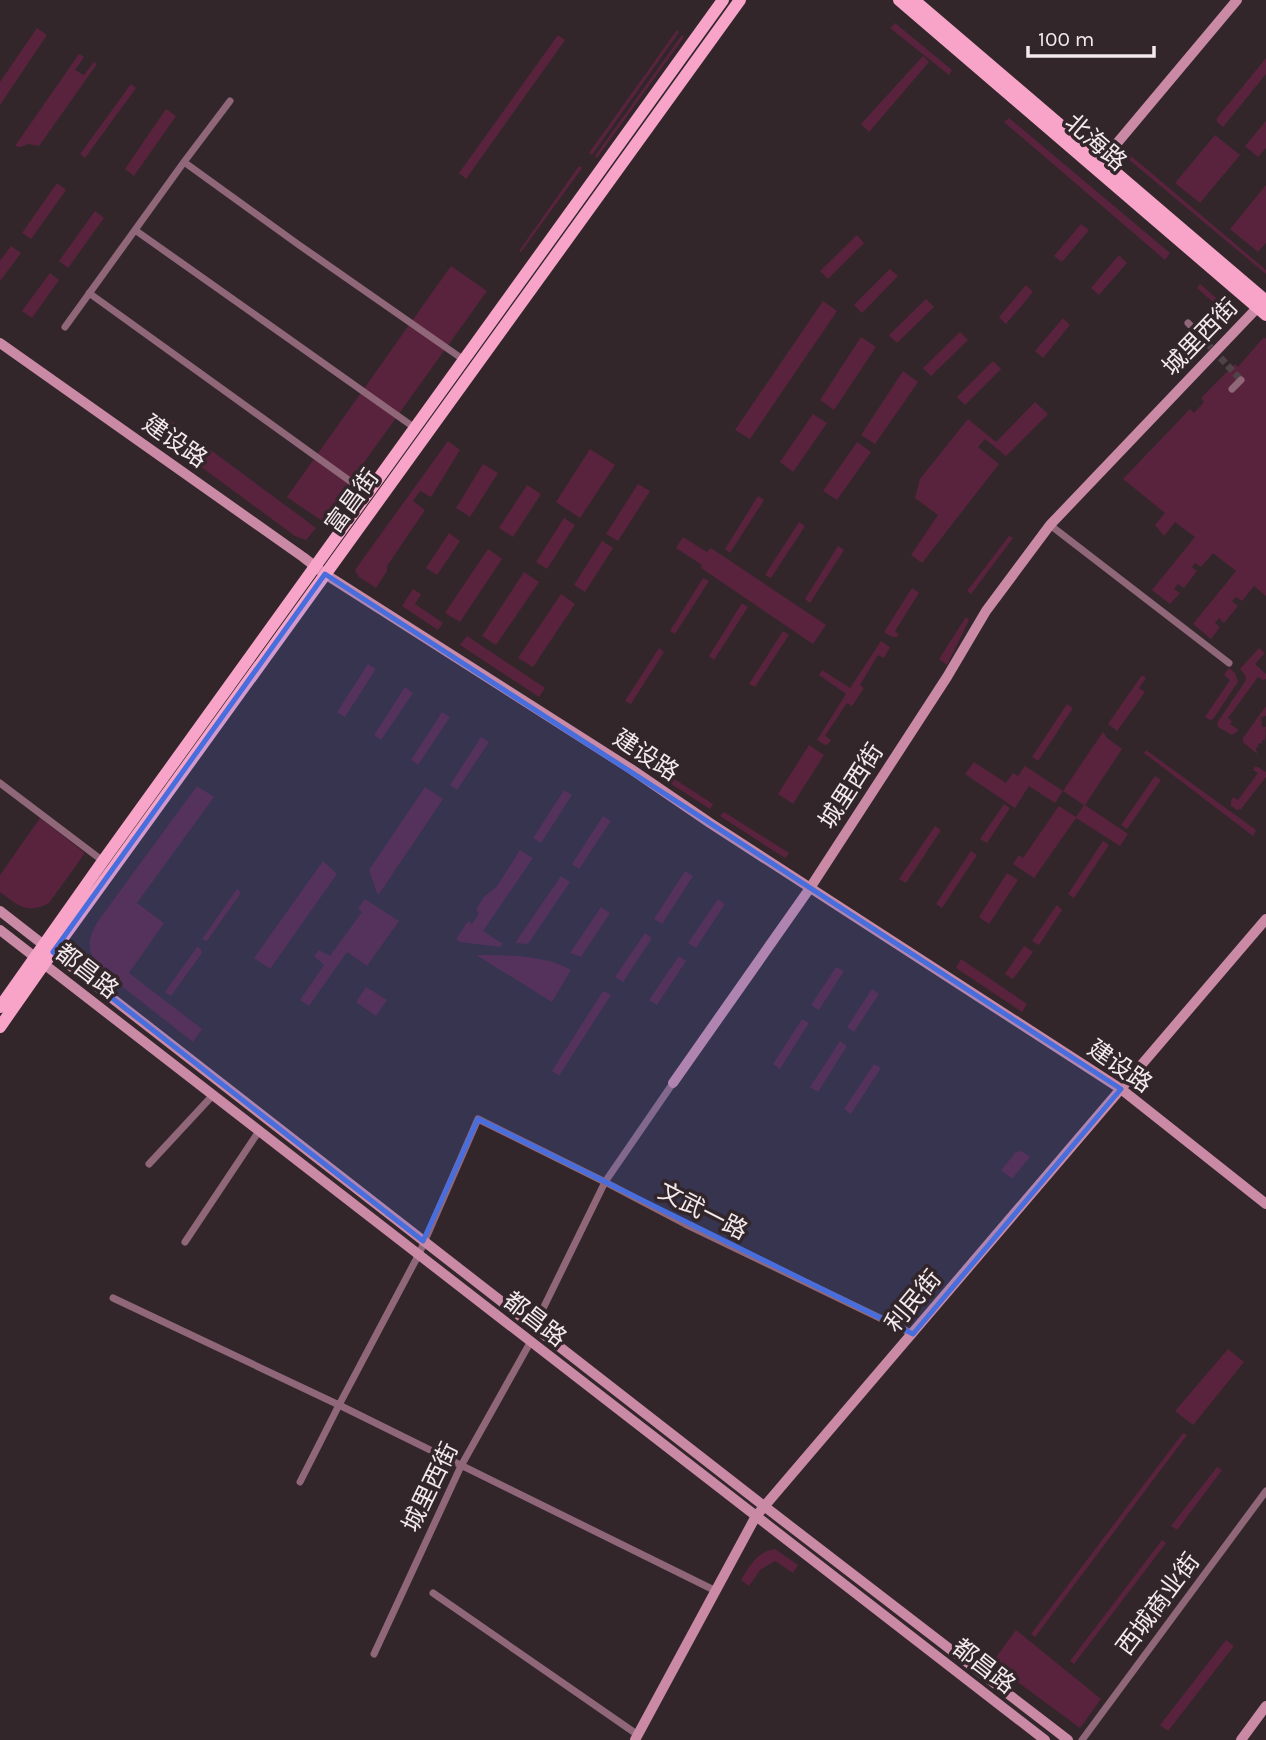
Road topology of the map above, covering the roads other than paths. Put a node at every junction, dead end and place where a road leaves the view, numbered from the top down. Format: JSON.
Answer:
{"nodes":[{"id":1,"x":723,"y":0,"type":"edge"},
{"id":2,"x":740,"y":0,"type":"edge"},
{"id":3,"x":899,"y":0,"type":"edge"},
{"id":4,"x":914,"y":0,"type":"edge"},
{"id":5,"x":1237,"y":0,"type":"edge"},
{"id":6,"x":230,"y":101,"type":"dead end"},
{"id":7,"x":184,"y":162,"type":"junction"},
{"id":8,"x":1099,"y":165,"type":"junction"},
{"id":9,"x":135,"y":230,"type":"junction"},
{"id":10,"x":89,"y":293,"type":"junction"},
{"id":11,"x":1263,"y":308,"type":"edge"},
{"id":12,"x":65,"y":327,"type":"dead end"},
{"id":13,"x":0,"y":343,"type":"edge"},
{"id":14,"x":464,"y":360,"type":"junction"},
{"id":15,"x":1241,"y":380,"type":"dead end"},
{"id":16,"x":1232,"y":389,"type":"dead end"},
{"id":17,"x":415,"y":428,"type":"junction"},
{"id":18,"x":368,"y":494,"type":"junction"},
{"id":19,"x":1050,"y":525,"type":"junction"},
{"id":20,"x":321,"y":570,"type":"junction"},
{"id":21,"x":1229,"y":663,"type":"dead end"},
{"id":22,"x":0,"y":783,"type":"edge"},
{"id":23,"x":103,"y":861,"type":"junction"},
{"id":24,"x":810,"y":888,"type":"junction"},
{"id":25,"x":0,"y":911,"type":"edge"},
{"id":26,"x":1266,"y":919,"type":"edge"},
{"id":27,"x":0,"y":930,"type":"edge"},
{"id":28,"x":48,"y":948,"type":"junction"},
{"id":29,"x":39,"y":960,"type":"junction"},
{"id":30,"x":0,"y":1007,"type":"edge"},
{"id":31,"x":0,"y":1027,"type":"edge"},
{"id":32,"x":673,"y":1083,"type":"joint"},
{"id":33,"x":1121,"y":1089,"type":"junction"},
{"id":34,"x":213,"y":1095,"type":"junction"},
{"id":35,"x":259,"y":1130,"type":"junction"},
{"id":36,"x":149,"y":1164,"type":"dead end"},
{"id":37,"x":605,"y":1182,"type":"junction"},
{"id":38,"x":1266,"y":1204,"type":"edge"},
{"id":39,"x":424,"y":1241,"type":"junction"},
{"id":40,"x":185,"y":1242,"type":"dead end"},
{"id":41,"x":419,"y":1254,"type":"junction"},
{"id":42,"x":113,"y":1297,"type":"dead end"},
{"id":43,"x":534,"y":1327,"type":"junction"},
{"id":44,"x":914,"y":1334,"type":"junction"},
{"id":45,"x":531,"y":1341,"type":"junction"},
{"id":46,"x":339,"y":1405,"type":"junction"},
{"id":47,"x":461,"y":1466,"type":"junction"},
{"id":48,"x":300,"y":1482,"type":"dead end"},
{"id":49,"x":1266,"y":1491,"type":"edge"},
{"id":50,"x":764,"y":1506,"type":"junction"},
{"id":51,"x":756,"y":1516,"type":"junction"},
{"id":52,"x":716,"y":1591,"type":"junction"},
{"id":53,"x":433,"y":1593,"type":"dead end"},
{"id":54,"x":374,"y":1654,"type":"dead end"},
{"id":55,"x":1266,"y":1706,"type":"edge"},
{"id":56,"x":636,"y":1737,"type":"edge"},
{"id":57,"x":1045,"y":1740,"type":"edge"},
{"id":58,"x":1068,"y":1740,"type":"edge"},
{"id":59,"x":1082,"y":1740,"type":"edge"},
{"id":60,"x":1241,"y":1740,"type":"edge"}],
"edges":[{"from":1,"to":14,"type":"main road","name":"富昌街"},
{"from":2,"to":20,"type":"main road","name":"富昌街"},
{"from":3,"to":8,"type":"main road","name":"北海路"},
{"from":4,"to":8,"type":"main road","name":"北海路"},
{"from":5,"to":8,"type":"street"},
{"from":6,"to":7,"type":"street"},
{"from":7,"to":9,"type":"street"},
{"from":7,"to":14,"type":"street"},
{"from":8,"to":11,"type":"main road","name":"北海路"},
{"from":9,"to":10,"type":"street"},
{"from":9,"to":17,"type":"street"},
{"from":10,"to":12,"type":"street"},
{"from":10,"to":18,"type":"street"},
{"from":11,"to":19,"type":"street","name":"城里西街"},
{"from":13,"to":20,"type":"street","name":"建设路"},
{"from":14,"to":17,"type":"main road","name":"富昌街"},
{"from":15,"to":16,"type":"street"},
{"from":17,"to":18,"type":"main road","name":"富昌街"},
{"from":18,"to":20,"type":"main road","name":"富昌街"},
{"from":19,"to":21,"type":"street"},
{"from":19,"to":24,"type":"street","name":"城里西街"},
{"from":20,"to":23,"type":"main road","name":"富昌街"},
{"from":20,"to":24,"type":"street","name":"建设路"},
{"from":20,"to":28,"type":"main road","name":"富昌街"},
{"from":22,"to":23,"type":"street"},
{"from":23,"to":28,"type":"main road","name":"富昌街"},
{"from":24,"to":32,"type":"street","name":"城里西街"},
{"from":24,"to":33,"type":"street","name":"建设路"},
{"from":25,"to":28,"type":"street","name":"都昌路"},
{"from":26,"to":33,"type":"street","name":"利民街"},
{"from":27,"to":29,"type":"street","name":"都昌路"},
{"from":28,"to":29,"type":"main road","name":"富昌街"},
{"from":28,"to":39,"type":"street","name":"都昌路"},
{"from":29,"to":30,"type":"main road","name":"富昌街"},
{"from":29,"to":31,"type":"main road","name":"富昌街"},
{"from":29,"to":34,"type":"street","name":"都昌路"},
{"from":32,"to":37,"type":"street","name":"城里西街"},
{"from":33,"to":38,"type":"street","name":"建设路"},
{"from":33,"to":44,"type":"street","name":"利民街"},
{"from":34,"to":35,"type":"street","name":"都昌路"},
{"from":34,"to":36,"type":"street"},
{"from":35,"to":40,"type":"street"},
{"from":35,"to":41,"type":"street","name":"都昌路"},
{"from":37,"to":39,"type":"street","name":"文武一路"},
{"from":37,"to":43,"type":"street","name":"城里西街"},
{"from":37,"to":44,"type":"street","name":"文武一路"},
{"from":39,"to":41,"type":"street"},
{"from":39,"to":43,"type":"street","name":"都昌路"},
{"from":41,"to":45,"type":"street","name":"都昌路"},
{"from":41,"to":46,"type":"street"},
{"from":42,"to":46,"type":"street"},
{"from":43,"to":50,"type":"street","name":"都昌路"},
{"from":44,"to":50,"type":"street","name":"利民街"},
{"from":45,"to":47,"type":"street","name":"城里西街"},
{"from":45,"to":51,"type":"street","name":"都昌路"},
{"from":46,"to":47,"type":"street"},
{"from":46,"to":48,"type":"street"},
{"from":47,"to":52,"type":"street"},
{"from":47,"to":54,"type":"street","name":"城里西街"},
{"from":49,"to":59,"type":"street","name":"西城商业街"},
{"from":50,"to":51,"type":"street","name":"利民街"},
{"from":50,"to":58,"type":"street","name":"都昌路"},
{"from":51,"to":52,"type":"street","name":"利民街"},
{"from":51,"to":57,"type":"street","name":"都昌路"},
{"from":52,"to":56,"type":"street","name":"利民街"},
{"from":53,"to":56,"type":"street"},
{"from":55,"to":60,"type":"street"}]}
